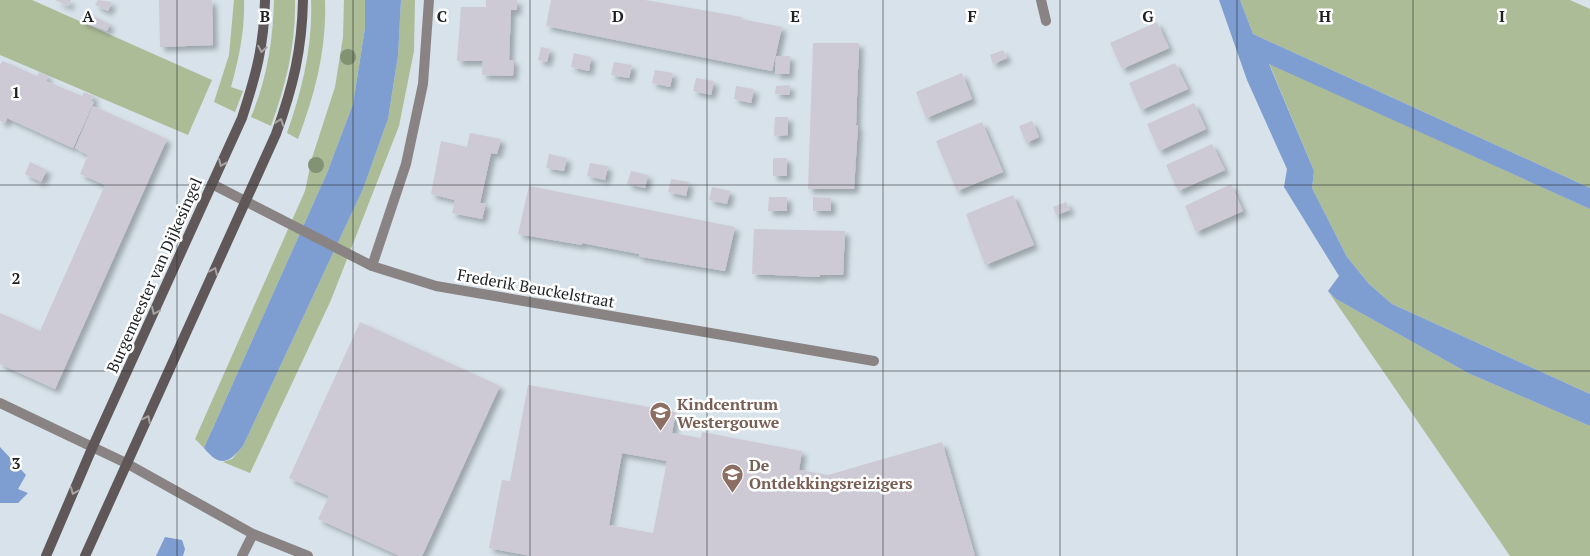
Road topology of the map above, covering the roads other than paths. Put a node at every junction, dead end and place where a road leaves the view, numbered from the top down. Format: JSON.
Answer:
{"nodes":[{"id":1,"x":265,"y":0,"type":"edge"},
{"id":2,"x":303,"y":0,"type":"edge"},
{"id":3,"x":429,"y":0,"type":"edge"},
{"id":4,"x":1041,"y":0,"type":"edge"},
{"id":5,"x":1046,"y":21,"type":"dead end"},
{"id":6,"x":212,"y":184,"type":"junction"},
{"id":7,"x":245,"y":202,"type":"junction"},
{"id":8,"x":372,"y":266,"type":"junction"},
{"id":9,"x":874,"y":361,"type":"dead end"},
{"id":10,"x":0,"y":403,"type":"edge"},
{"id":11,"x":93,"y":446,"type":"junction"},
{"id":12,"x":126,"y":463,"type":"junction"},
{"id":13,"x":253,"y":534,"type":"junction"},
{"id":14,"x":46,"y":556,"type":"edge"},
{"id":15,"x":85,"y":556,"type":"edge"},
{"id":16,"x":242,"y":556,"type":"edge"},
{"id":17,"x":308,"y":556,"type":"edge"}],
"edges":[{"from":1,"to":6,"type":"street","name":"Burgemeester van Dijkesingel","one_way":true},
{"from":7,"to":2,"type":"street","one_way":true},
{"from":3,"to":8,"type":"street"},
{"from":4,"to":5,"type":"street"},
{"from":6,"to":7,"type":"street","name":"Frederik Beuckelstraat"},
{"from":6,"to":11,"type":"street","name":"Burgemeester van Dijkesingel","one_way":true},
{"from":7,"to":8,"type":"street","name":"Frederik Beuckelstraat"},
{"from":12,"to":7,"type":"street","one_way":true},
{"from":8,"to":9,"type":"street","name":"Frederik Beuckelstraat"},
{"from":10,"to":11,"type":"street"},
{"from":11,"to":12,"type":"street"},
{"from":11,"to":14,"type":"street","name":"Burgemeester van Dijkesingel","one_way":true},
{"from":12,"to":13,"type":"street"},
{"from":12,"to":15,"type":"street"},
{"from":13,"to":16,"type":"street"},
{"from":13,"to":17,"type":"street"}]}
